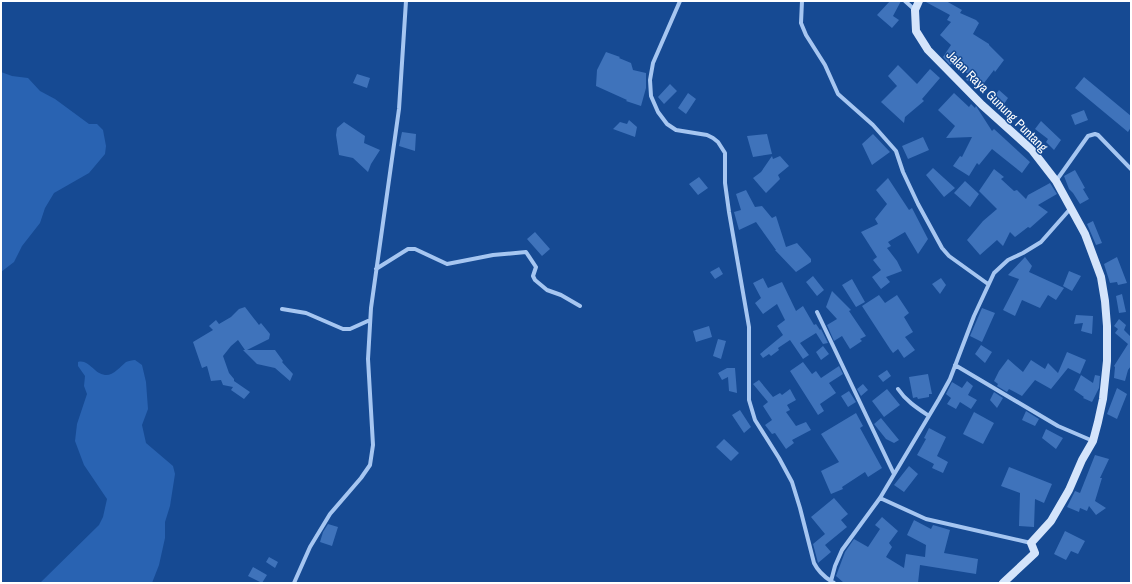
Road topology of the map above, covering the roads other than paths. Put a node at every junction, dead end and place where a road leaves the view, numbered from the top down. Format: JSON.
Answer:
{"nodes":[{"id":1,"x":406,"y":1,"type":"edge"},
{"id":2,"x":680,"y":1,"type":"edge"},
{"id":3,"x":802,"y":1,"type":"edge"},
{"id":4,"x":905,"y":1,"type":"edge"},
{"id":5,"x":919,"y":1,"type":"edge"},
{"id":6,"x":915,"y":10,"type":"junction"},
{"id":7,"x":1131,"y":169,"type":"edge"},
{"id":8,"x":1056,"y":181,"type":"junction"},
{"id":9,"x":1072,"y":207,"type":"junction"},
{"id":10,"x":376,"y":269,"type":"junction"},
{"id":11,"x":988,"y":284,"type":"junction"},
{"id":12,"x":580,"y":306,"type":"dead end"},
{"id":13,"x":282,"y":309,"type":"dead end"},
{"id":14,"x":817,"y":312,"type":"dead end"},
{"id":15,"x":370,"y":320,"type":"junction"},
{"id":16,"x":955,"y":365,"type":"junction"},
{"id":17,"x":898,"y":389,"type":"dead end"},
{"id":18,"x":929,"y":416,"type":"junction"},
{"id":19,"x":1093,"y":441,"type":"junction"},
{"id":20,"x":894,"y":474,"type":"junction"},
{"id":21,"x":880,"y":498,"type":"junction"},
{"id":22,"x":1031,"y":543,"type":"junction"},
{"id":23,"x":832,"y":582,"type":"edge"},
{"id":24,"x":294,"y":583,"type":"edge"},
{"id":25,"x":1002,"y":583,"type":"edge"}],
"edges":[{"from":1,"to":10,"type":"street"},
{"from":2,"to":23,"type":"street"},
{"from":3,"to":11,"type":"street"},
{"from":4,"to":6,"type":"street"},
{"from":5,"to":6,"type":"street","name":"Jalan Raya Gunung Puntang"},
{"from":6,"to":8,"type":"street","name":"Jalan Raya Gunung Puntang"},
{"from":7,"to":8,"type":"street"},
{"from":8,"to":9,"type":"street","name":"Jalan Raya Gunung Puntang"},
{"from":9,"to":11,"type":"street"},
{"from":9,"to":19,"type":"street","name":"Jalan Raya Gunung Puntang"},
{"from":10,"to":12,"type":"street"},
{"from":10,"to":15,"type":"street"},
{"from":11,"to":16,"type":"street"},
{"from":13,"to":15,"type":"street"},
{"from":14,"to":20,"type":"street"},
{"from":15,"to":24,"type":"street"},
{"from":16,"to":18,"type":"street"},
{"from":16,"to":19,"type":"street"},
{"from":17,"to":18,"type":"street"},
{"from":18,"to":20,"type":"street"},
{"from":19,"to":22,"type":"street","name":"Jalan Raya Gunung Puntang"},
{"from":20,"to":21,"type":"street"},
{"from":21,"to":22,"type":"street"},
{"from":21,"to":23,"type":"street"},
{"from":22,"to":25,"type":"street"}]}
